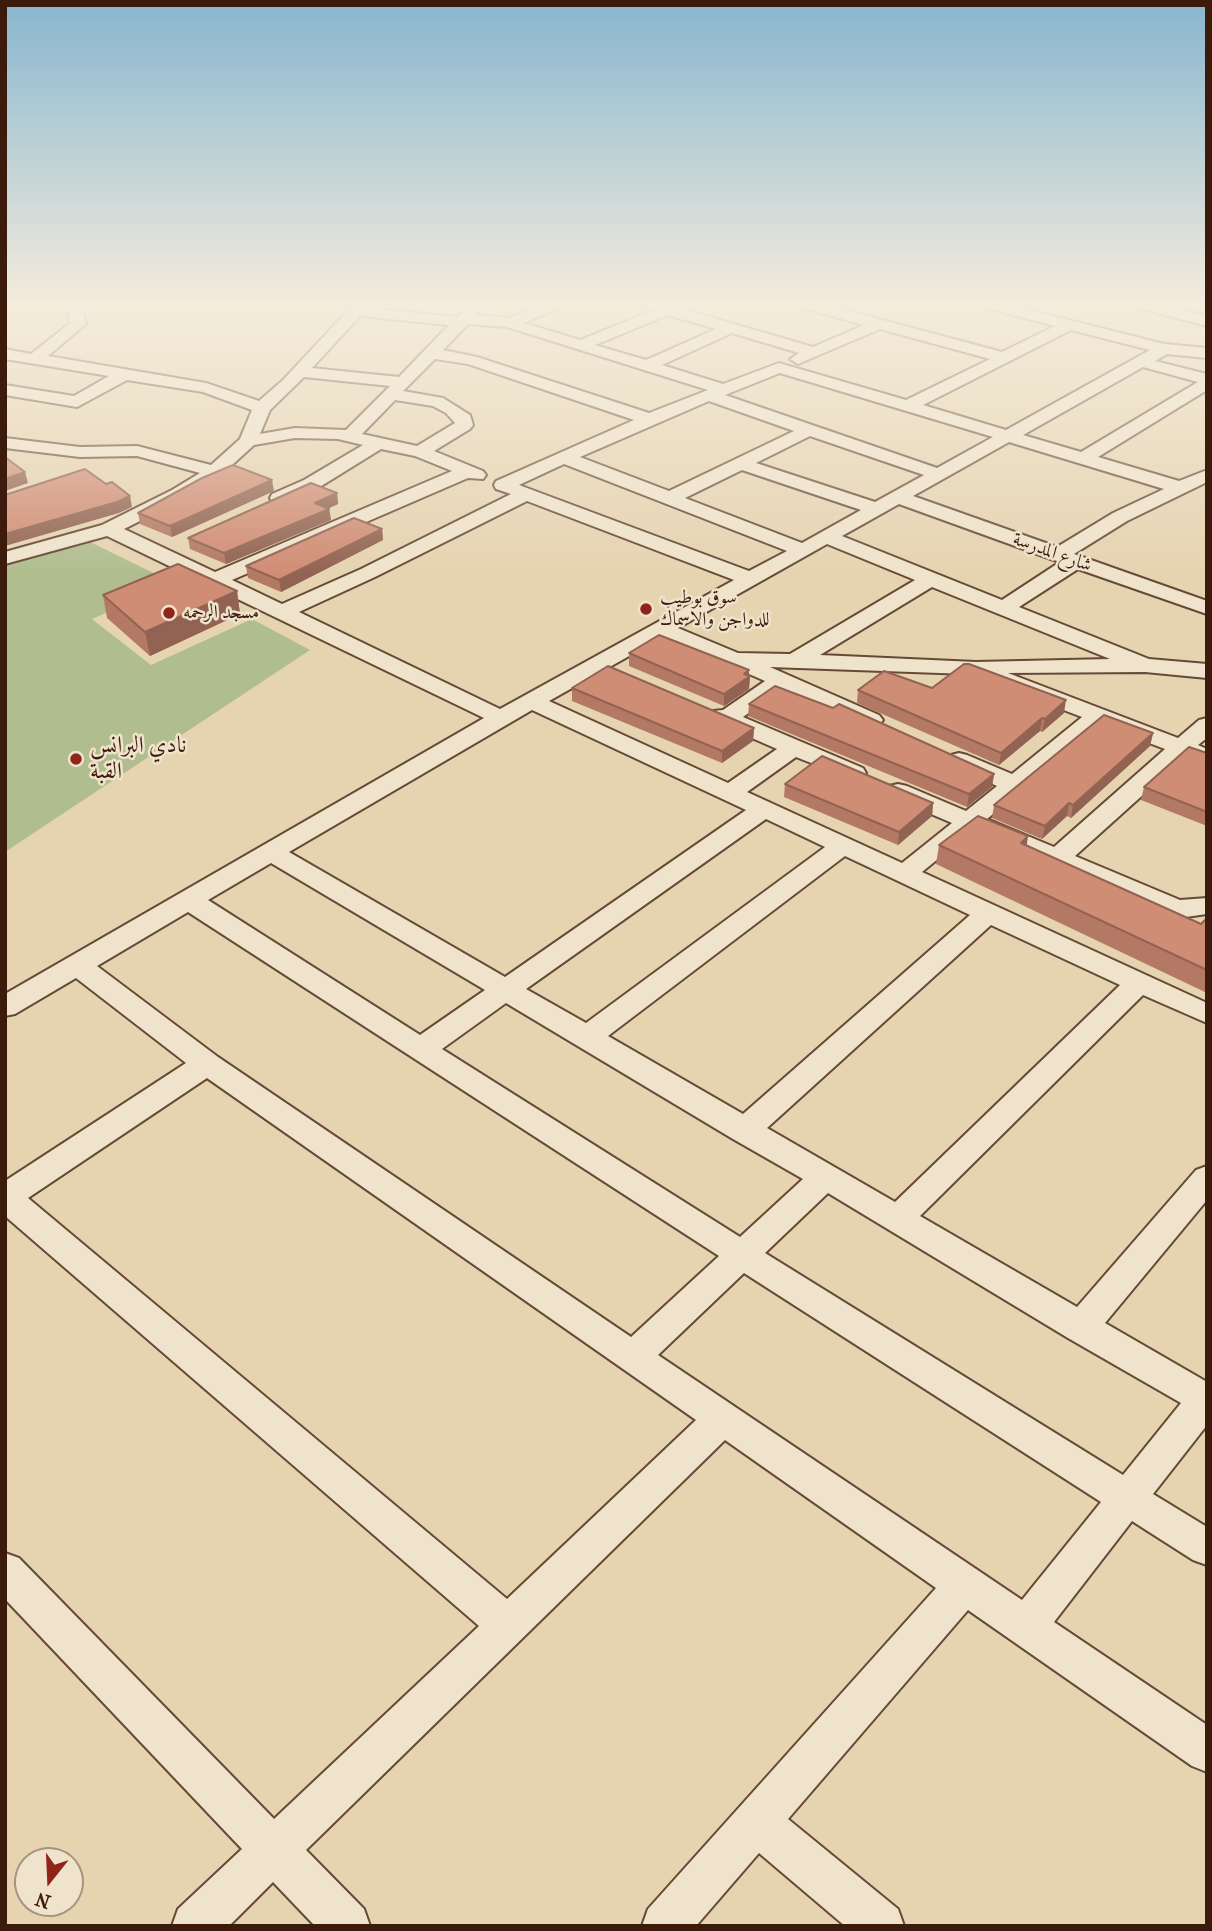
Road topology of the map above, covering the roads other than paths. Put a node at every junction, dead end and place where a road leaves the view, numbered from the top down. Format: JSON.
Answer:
{"nodes":[{"id":1,"x":24,"y":393,"type":"edge"},
{"id":2,"x":92,"y":393,"type":"edge"},
{"id":3,"x":220,"y":393,"type":"edge"},
{"id":4,"x":278,"y":393,"type":"edge"},
{"id":5,"x":392,"y":393,"type":"edge"},
{"id":6,"x":412,"y":393,"type":"edge"},
{"id":7,"x":571,"y":393,"type":"edge"},
{"id":8,"x":717,"y":393,"type":"joint"},
{"id":9,"x":864,"y":393,"type":"edge"},
{"id":10,"x":933,"y":393,"type":"edge"},
{"id":11,"x":1086,"y":393,"type":"edge"},
{"id":12,"x":1188,"y":393,"type":"edge"},
{"id":13,"x":908,"y":406,"type":"junction"},
{"id":14,"x":262,"y":408,"type":"junction"},
{"id":15,"x":650,"y":419,"type":"junction"},
{"id":16,"x":809,"y":430,"type":"junction"},
{"id":17,"x":351,"y":436,"type":"junction"},
{"id":18,"x":1009,"y":437,"type":"junction"},
{"id":19,"x":248,"y":441,"type":"junction"},
{"id":20,"x":380,"y":442,"type":"junction"},
{"id":21,"x":5,"y":443,"type":"edge"},
{"id":22,"x":109,"y":450,"type":"junction"},
{"id":23,"x":420,"y":452,"type":"junction"},
{"id":24,"x":565,"y":458,"type":"junction"},
{"id":25,"x":1084,"y":458,"type":"junction"},
{"id":26,"x":742,"y":464,"type":"junction"},
{"id":27,"x":85,"y":470,"type":"edge"},
{"id":28,"x":215,"y":471,"type":"junction"},
{"id":29,"x":469,"y":471,"type":"junction"},
{"id":30,"x":938,"y":474,"type":"junction"},
{"id":31,"x":1207,"y":475,"type":"edge"},
{"id":32,"x":503,"y":485,"type":"junction"},
{"id":33,"x":1182,"y":488,"type":"junction"},
{"id":34,"x":524,"y":495,"type":"junction"},
{"id":35,"x":897,"y":497,"type":"junction"},
{"id":36,"x":670,"y":498,"type":"junction"},
{"id":37,"x":261,"y":506,"type":"edge"},
{"id":38,"x":876,"y":509,"type":"junction"},
{"id":39,"x":109,"y":529,"type":"junction"},
{"id":40,"x":826,"y":537,"type":"junction"},
{"id":41,"x":181,"y":543,"type":"dead end"},
{"id":42,"x":803,"y":550,"type":"junction"},
{"id":43,"x":159,"y":553,"type":"junction"},
{"id":44,"x":5,"y":558,"type":"edge"},
{"id":45,"x":1067,"y":558,"type":"junction"},
{"id":46,"x":751,"y":579,"type":"junction"},
{"id":47,"x":930,"y":579,"type":"junction"},
{"id":48,"x":215,"y":580,"type":"junction"},
{"id":49,"x":1004,"y":608,"type":"junction"},
{"id":50,"x":1207,"y":608,"type":"edge"},
{"id":51,"x":282,"y":612,"type":"junction"},
{"id":52,"x":662,"y":629,"type":"junction"},
{"id":53,"x":599,"y":664,"type":"junction"},
{"id":54,"x":1145,"y":665,"type":"junction"},
{"id":55,"x":971,"y":667,"type":"junction"},
{"id":56,"x":788,"y":671,"type":"junction"},
{"id":57,"x":1207,"y":671,"type":"edge"},
{"id":58,"x":624,"y":675,"type":"edge"},
{"id":59,"x":531,"y":701,"type":"junction"},
{"id":60,"x":701,"y":707,"type":"edge"},
{"id":61,"x":1098,"y":716,"type":"junction"},
{"id":62,"x":501,"y":718,"type":"junction"},
{"id":63,"x":726,"y":718,"type":"junction"},
{"id":64,"x":1207,"y":725,"type":"edge"},
{"id":65,"x":892,"y":730,"type":"edge"},
{"id":66,"x":795,"y":747,"type":"junction"},
{"id":67,"x":1183,"y":748,"type":"junction"},
{"id":68,"x":941,"y":751,"type":"edge"},
{"id":69,"x":1207,"y":757,"type":"edge"},
{"id":70,"x":1014,"y":784,"type":"junction"},
{"id":71,"x":729,"y":793,"type":"junction"},
{"id":72,"x":764,"y":809,"type":"junction"},
{"id":73,"x":968,"y":821,"type":"junction"},
{"id":74,"x":843,"y":846,"type":"junction"},
{"id":75,"x":272,"y":853,"type":"junction"},
{"id":76,"x":1058,"y":858,"type":"junction"},
{"id":77,"x":904,"y":874,"type":"junction"},
{"id":78,"x":190,"y":901,"type":"junction"},
{"id":79,"x":1207,"y":906,"type":"edge"},
{"id":80,"x":988,"y":913,"type":"junction"},
{"id":81,"x":79,"y":966,"type":"junction"},
{"id":82,"x":1139,"y":983,"type":"junction"},
{"id":83,"x":505,"y":990,"type":"junction"},
{"id":84,"x":5,"y":1007,"type":"edge"},
{"id":85,"x":1207,"y":1014,"type":"edge"},
{"id":86,"x":586,"y":1038,"type":"junction"},
{"id":87,"x":421,"y":1049,"type":"junction"},
{"id":88,"x":207,"y":1064,"type":"junction"},
{"id":89,"x":744,"y":1131,"type":"junction"},
{"id":90,"x":824,"y":1178,"type":"junction"},
{"id":91,"x":1207,"y":1178,"type":"edge"},
{"id":92,"x":5,"y":1197,"type":"edge"},
{"id":93,"x":896,"y":1220,"type":"junction"},
{"id":94,"x":742,"y":1255,"type":"junction"},
{"id":95,"x":1080,"y":1328,"type":"junction"},
{"id":96,"x":633,"y":1357,"type":"junction"},
{"id":97,"x":1206,"y":1399,"type":"edge"},
{"id":98,"x":724,"y":1417,"type":"junction"},
{"id":99,"x":1126,"y":1499,"type":"junction"},
{"id":100,"x":1207,"y":1548,"type":"edge"},
{"id":101,"x":5,"y":1571,"type":"edge"},
{"id":102,"x":965,"y":1584,"type":"junction"},
{"id":103,"x":509,"y":1625,"type":"junction"},
{"id":104,"x":1026,"y":1626,"type":"junction"},
{"id":105,"x":1207,"y":1751,"type":"edge"},
{"id":106,"x":757,"y":1822,"type":"junction"},
{"id":107,"x":274,"y":1849,"type":"junction"},
{"id":108,"x":195,"y":1926,"type":"edge"},
{"id":109,"x":347,"y":1926,"type":"edge"},
{"id":110,"x":665,"y":1926,"type":"edge"},
{"id":111,"x":881,"y":1926,"type":"edge"}],
"edges":[{"from":1,"to":2,"type":"street"},
{"from":3,"to":14,"type":"street"},
{"from":4,"to":14,"type":"street"},
{"from":5,"to":17,"type":"street"},
{"from":6,"to":23,"type":"street"},
{"from":7,"to":15,"type":"street"},
{"from":8,"to":15,"type":"street"},
{"from":8,"to":16,"type":"street"},
{"from":9,"to":13,"type":"street"},
{"from":10,"to":13,"type":"street"},
{"from":11,"to":18,"type":"street"},
{"from":12,"to":25,"type":"street"},
{"from":13,"to":18,"type":"street"},
{"from":14,"to":19,"type":"street"},
{"from":15,"to":24,"type":"street"},
{"from":16,"to":26,"type":"street"},
{"from":16,"to":30,"type":"street"},
{"from":17,"to":19,"type":"street"},
{"from":17,"to":20,"type":"street"},
{"from":18,"to":25,"type":"street"},
{"from":18,"to":30,"type":"street"},
{"from":19,"to":28,"type":"street"},
{"from":20,"to":23,"type":"street"},
{"from":20,"to":37,"type":"street"},
{"from":21,"to":22,"type":"street"},
{"from":22,"to":27,"type":"street"},
{"from":22,"to":28,"type":"street"},
{"from":23,"to":29,"type":"street"},
{"from":24,"to":32,"type":"street"},
{"from":24,"to":36,"type":"street"},
{"from":25,"to":33,"type":"street"},
{"from":26,"to":36,"type":"street"},
{"from":26,"to":38,"type":"street"},
{"from":28,"to":39,"type":"street"},
{"from":29,"to":32,"type":"street"},
{"from":29,"to":48,"type":"street"},
{"from":30,"to":35,"type":"street"},
{"from":31,"to":33,"type":"street"},
{"from":32,"to":34,"type":"street"},
{"from":33,"to":45,"type":"street"},
{"from":34,"to":46,"type":"street"},
{"from":34,"to":51,"type":"street"},
{"from":35,"to":38,"type":"street"},
{"from":35,"to":45,"type":"street","name":"شارع المدرسة"},
{"from":36,"to":42,"type":"street"},
{"from":38,"to":40,"type":"street"},
{"from":39,"to":43,"type":"street"},
{"from":39,"to":44,"type":"street"},
{"from":40,"to":42,"type":"street"},
{"from":40,"to":47,"type":"street"},
{"from":41,"to":43,"type":"street"},
{"from":42,"to":46,"type":"street"},
{"from":43,"to":48,"type":"street"},
{"from":45,"to":49,"type":"street"},
{"from":45,"to":50,"type":"street","name":"شارع المدرسة"},
{"from":46,"to":52,"type":"street"},
{"from":47,"to":49,"type":"street"},
{"from":47,"to":56,"type":"street"},
{"from":48,"to":51,"type":"street"},
{"from":49,"to":54,"type":"street"},
{"from":51,"to":62,"type":"street"},
{"from":52,"to":53,"type":"street"},
{"from":52,"to":56,"type":"street"},
{"from":53,"to":58,"type":"street"},
{"from":53,"to":59,"type":"street"},
{"from":54,"to":55,"type":"street"},
{"from":54,"to":57,"type":"street"},
{"from":55,"to":56,"type":"street"},
{"from":55,"to":61,"type":"street"},
{"from":56,"to":63,"type":"street"},
{"from":56,"to":65,"type":"street"},
{"from":59,"to":62,"type":"street"},
{"from":59,"to":71,"type":"street"},
{"from":60,"to":63,"type":"street"},
{"from":61,"to":67,"type":"street"},
{"from":61,"to":70,"type":"street"},
{"from":62,"to":75,"type":"street"},
{"from":63,"to":66,"type":"street"},
{"from":64,"to":67,"type":"street"},
{"from":66,"to":71,"type":"street"},
{"from":66,"to":73,"type":"street"},
{"from":67,"to":69,"type":"street"},
{"from":67,"to":76,"type":"street"},
{"from":68,"to":70,"type":"street"},
{"from":70,"to":73,"type":"street"},
{"from":71,"to":72,"type":"street"},
{"from":72,"to":74,"type":"street"},
{"from":72,"to":83,"type":"street"},
{"from":73,"to":76,"type":"street"},
{"from":73,"to":77,"type":"street"},
{"from":74,"to":77,"type":"street"},
{"from":74,"to":86,"type":"street"},
{"from":75,"to":78,"type":"street"},
{"from":75,"to":83,"type":"street"},
{"from":76,"to":79,"type":"street"},
{"from":77,"to":80,"type":"street"},
{"from":78,"to":81,"type":"street"},
{"from":78,"to":87,"type":"street"},
{"from":80,"to":82,"type":"street"},
{"from":80,"to":89,"type":"street"},
{"from":81,"to":84,"type":"street"},
{"from":81,"to":88,"type":"street"},
{"from":82,"to":85,"type":"street"},
{"from":82,"to":93,"type":"street"},
{"from":83,"to":86,"type":"street"},
{"from":83,"to":87,"type":"street"},
{"from":86,"to":89,"type":"street"},
{"from":87,"to":94,"type":"street"},
{"from":88,"to":92,"type":"street"},
{"from":88,"to":96,"type":"street"},
{"from":89,"to":90,"type":"street"},
{"from":90,"to":93,"type":"street"},
{"from":90,"to":94,"type":"street"},
{"from":91,"to":95,"type":"street"},
{"from":92,"to":103,"type":"street"},
{"from":93,"to":95,"type":"street"},
{"from":94,"to":96,"type":"street"},
{"from":94,"to":99,"type":"street"},
{"from":95,"to":97,"type":"street"},
{"from":96,"to":98,"type":"street"},
{"from":97,"to":99,"type":"street"},
{"from":98,"to":102,"type":"street"},
{"from":98,"to":103,"type":"street"},
{"from":99,"to":100,"type":"street"},
{"from":99,"to":104,"type":"street"},
{"from":101,"to":107,"type":"street"},
{"from":102,"to":104,"type":"street"},
{"from":102,"to":106,"type":"street"},
{"from":103,"to":107,"type":"street"},
{"from":104,"to":105,"type":"street"},
{"from":106,"to":110,"type":"street"},
{"from":106,"to":111,"type":"street"},
{"from":107,"to":108,"type":"street"},
{"from":107,"to":109,"type":"street"}]}
